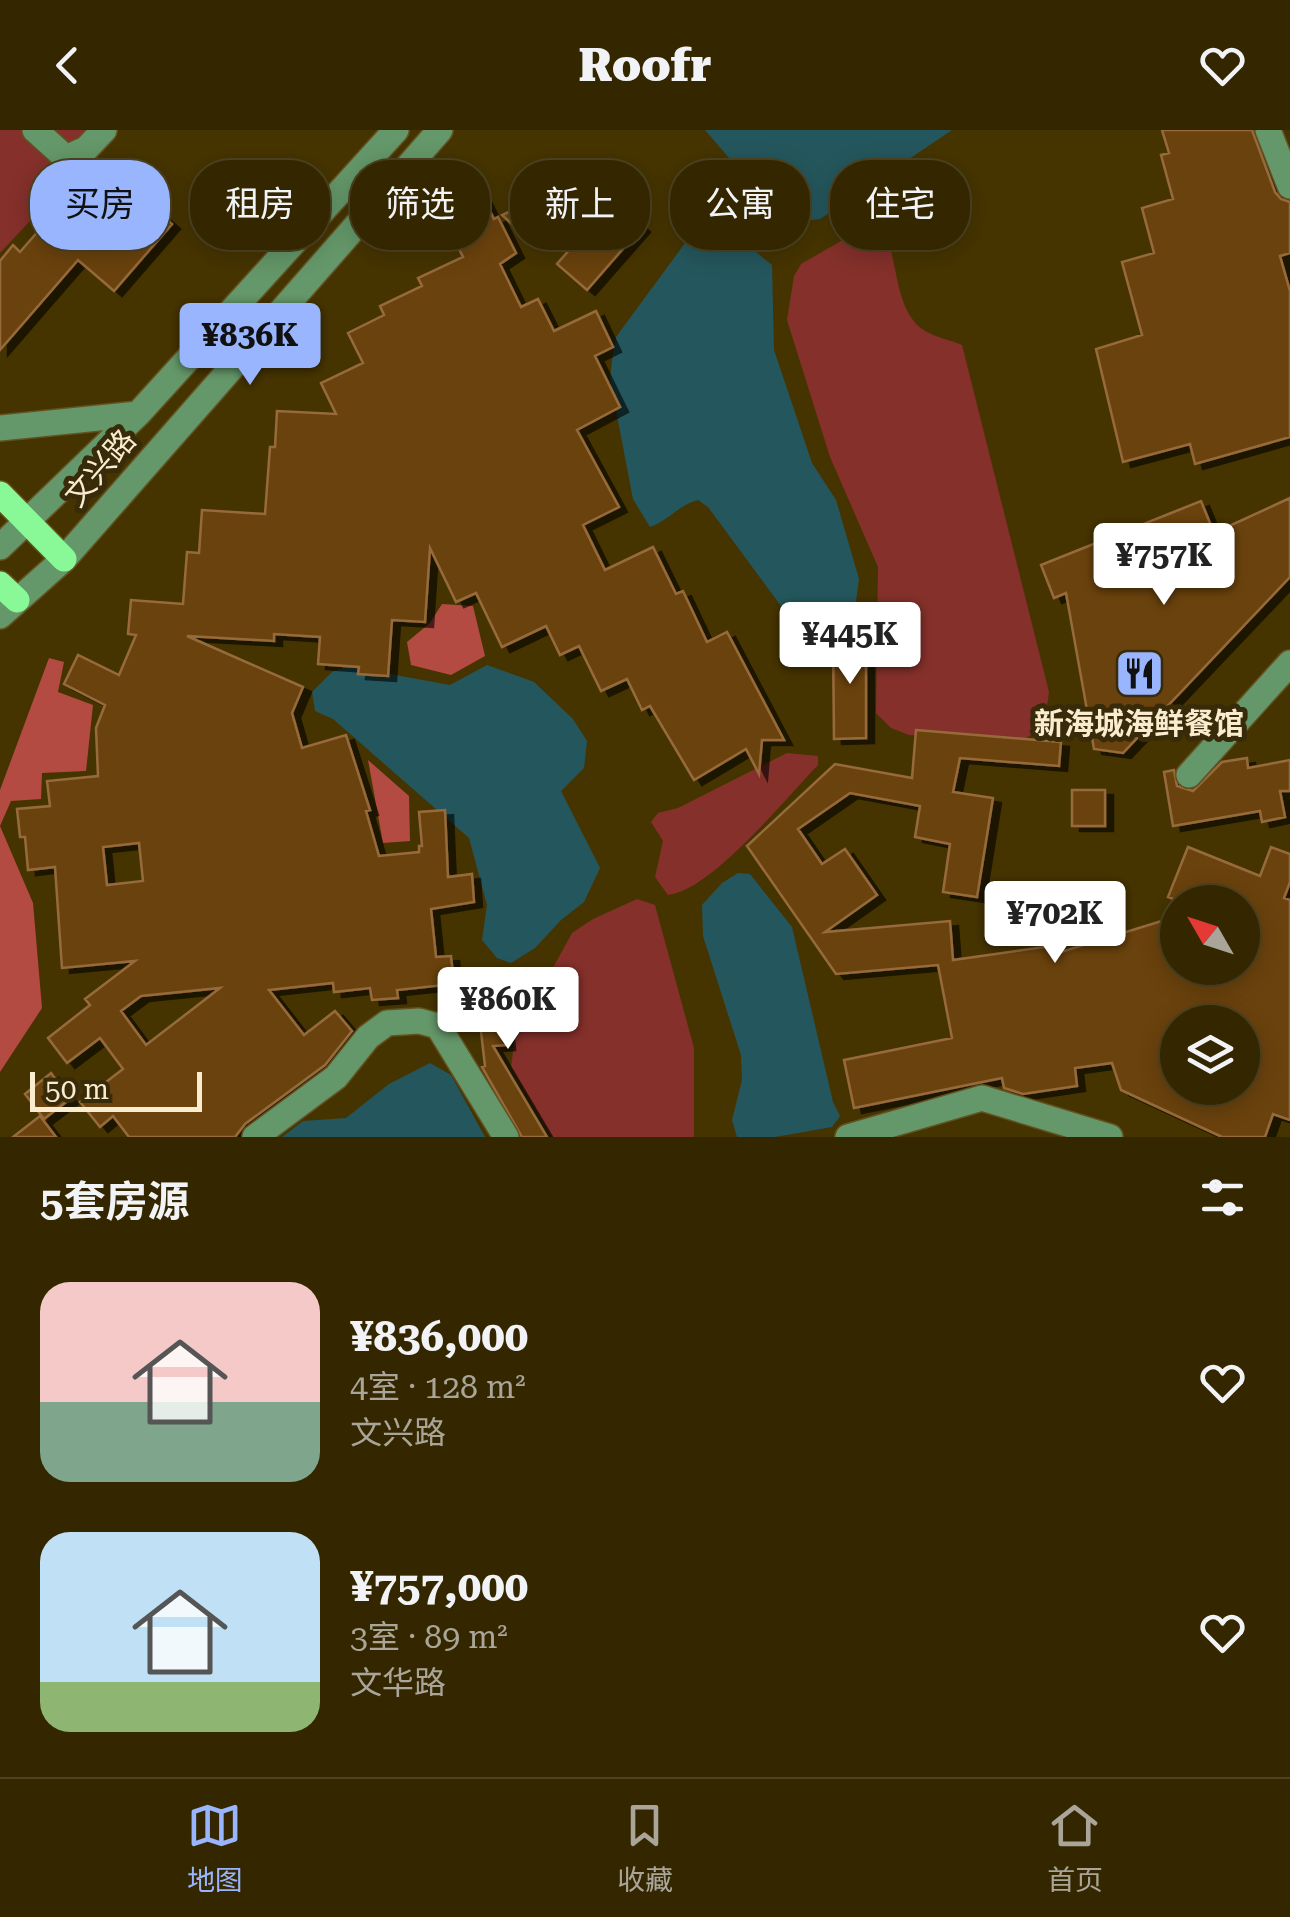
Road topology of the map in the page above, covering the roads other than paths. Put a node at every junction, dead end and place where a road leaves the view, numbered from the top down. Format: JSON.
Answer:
{"nodes":[{"id":1,"x":35,"y":130,"type":"edge"},
{"id":2,"x":104,"y":130,"type":"edge"},
{"id":3,"x":396,"y":130,"type":"edge"},
{"id":4,"x":440,"y":130,"type":"edge"},
{"id":5,"x":1268,"y":130,"type":"edge"},
{"id":6,"x":1290,"y":186,"type":"edge"},
{"id":7,"x":138,"y":414,"type":"junction"},
{"id":8,"x":0,"y":428,"type":"edge"},
{"id":9,"x":0,"y":494,"type":"edge"},
{"id":10,"x":27,"y":521,"type":"junction"},
{"id":11,"x":0,"y":547,"type":"edge"},
{"id":12,"x":64,"y":559,"type":"junction"},
{"id":13,"x":5,"y":600,"type":"edge"},
{"id":14,"x":1290,"y":662,"type":"edge"},
{"id":15,"x":1190,"y":775,"type":"dead end"},
{"id":16,"x":255,"y":1137,"type":"edge"},
{"id":17,"x":506,"y":1137,"type":"edge"},
{"id":18,"x":848,"y":1137,"type":"edge"},
{"id":19,"x":1110,"y":1137,"type":"edge"}],
"edges":[{"from":1,"to":2,"type":"street"},
{"from":3,"to":7,"type":"street","name":"文兴路"},
{"from":4,"to":12,"type":"street","name":"文兴路"},
{"from":5,"to":6,"type":"street"},
{"from":7,"to":8,"type":"street"},
{"from":7,"to":10,"type":"street","name":"文兴路"},
{"from":9,"to":10,"type":"main road"},
{"from":10,"to":11,"type":"street","name":"文兴路"},
{"from":10,"to":12,"type":"main road"},
{"from":12,"to":13,"type":"street","name":"文兴路"},
{"from":14,"to":15,"type":"street"},
{"from":16,"to":17,"type":"street"},
{"from":18,"to":19,"type":"street"}]}
